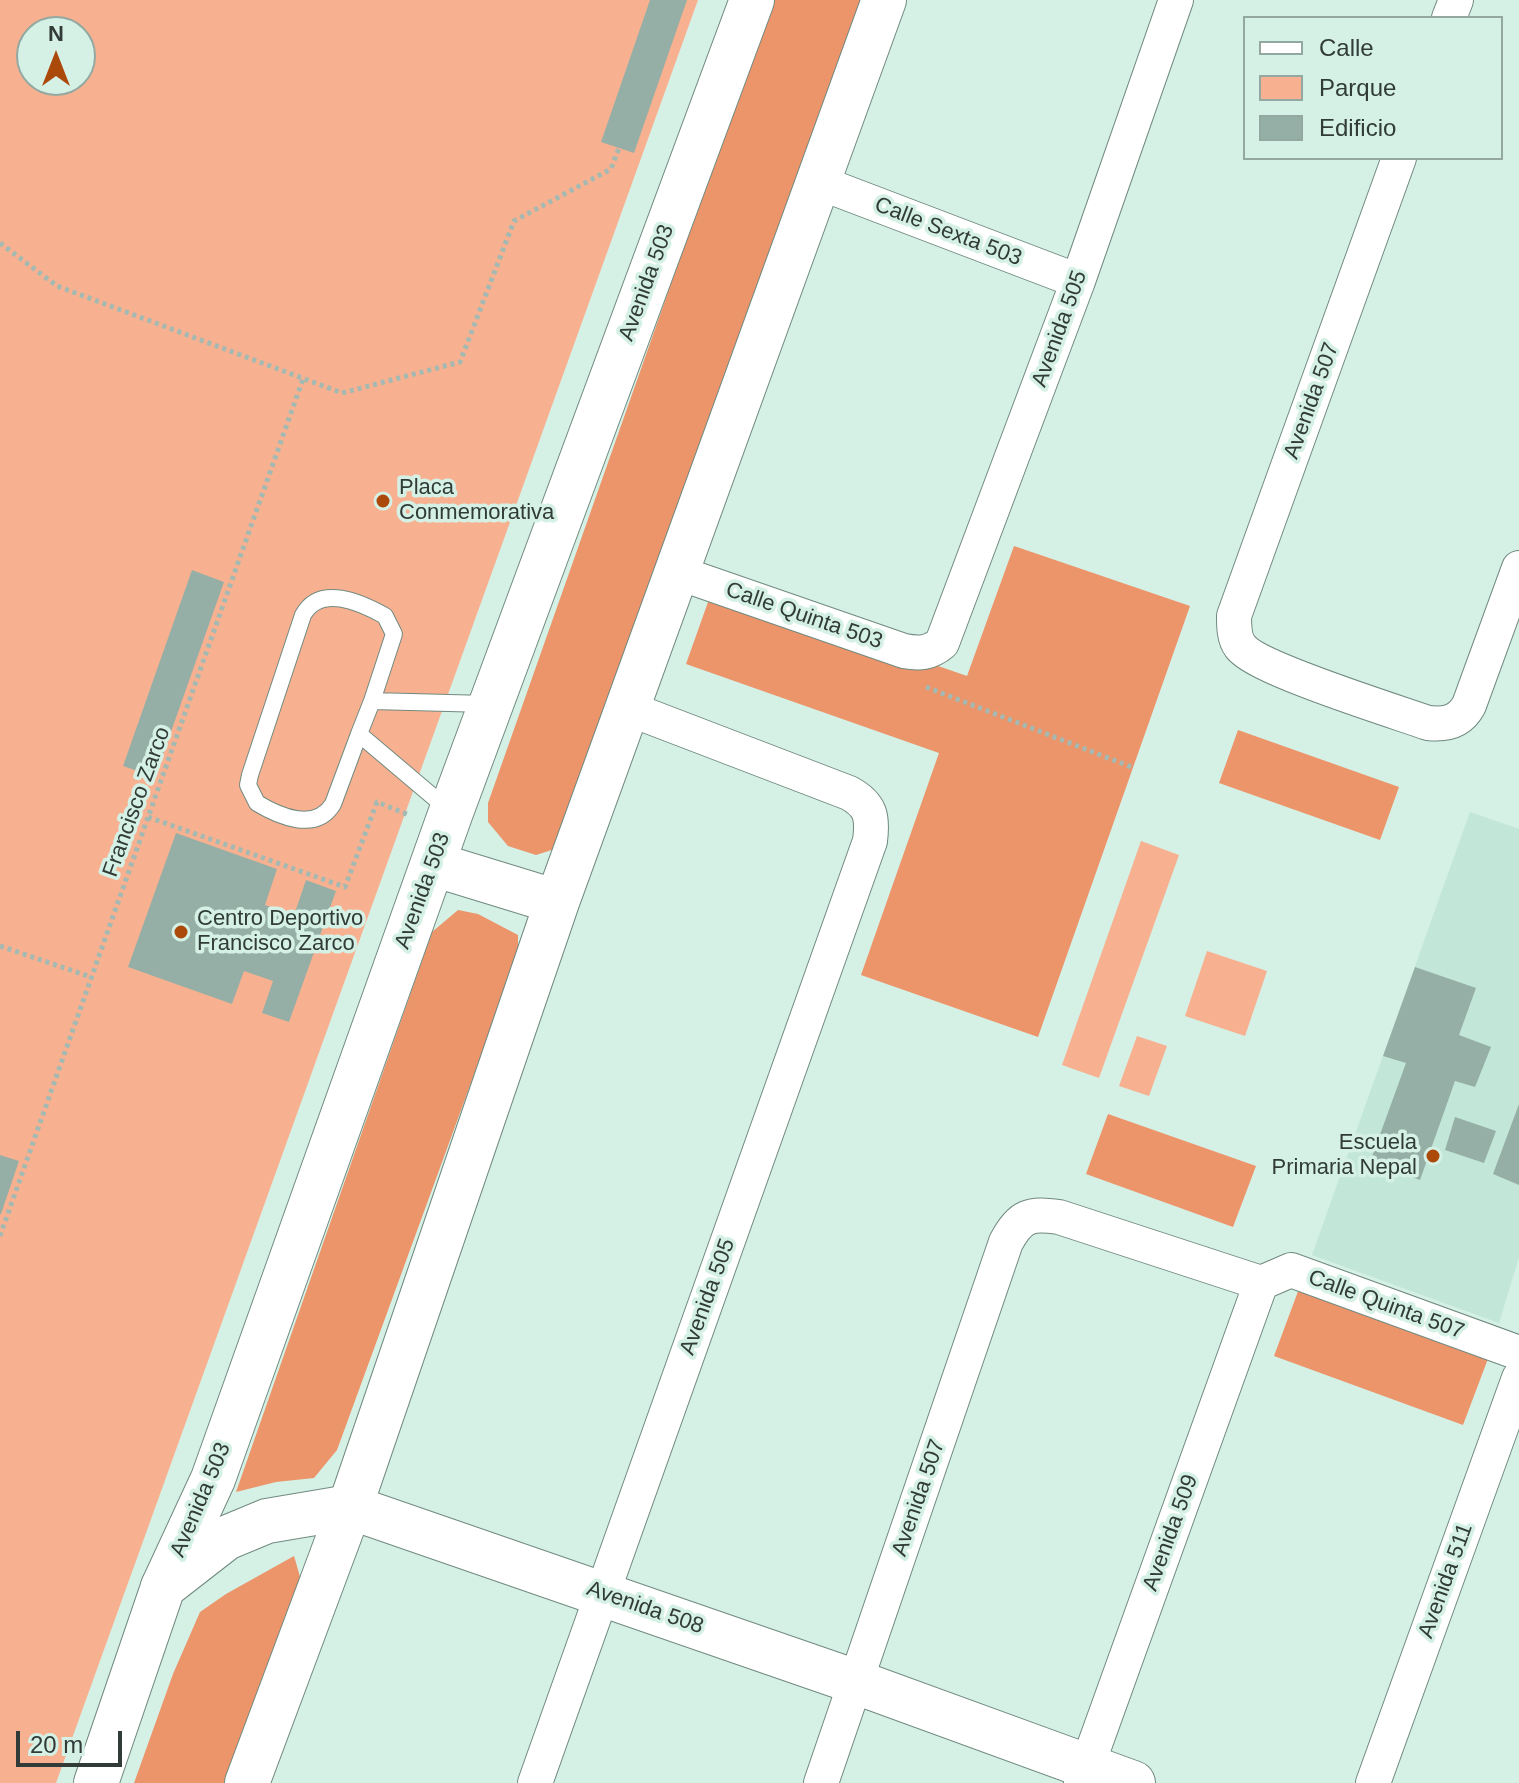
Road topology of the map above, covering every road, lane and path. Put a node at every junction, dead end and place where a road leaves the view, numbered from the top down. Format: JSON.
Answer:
{"nodes":[{"id":1,"x":752,"y":0,"type":"edge"},
{"id":2,"x":884,"y":0,"type":"edge"},
{"id":3,"x":1176,"y":0,"type":"edge"},
{"id":4,"x":619,"y":148,"type":"dead end"},
{"id":5,"x":1398,"y":160,"type":"edge"},
{"id":6,"x":818,"y":182,"type":"junction"},
{"id":7,"x":0,"y":243,"type":"edge"},
{"id":8,"x":1078,"y":281,"type":"junction"},
{"id":9,"x":303,"y":379,"type":"junction"},
{"id":10,"x":1519,"y":568,"type":"edge"},
{"id":11,"x":676,"y":572,"type":"junction"},
{"id":12,"x":925,"y":652,"type":"junction"},
{"id":13,"x":372,"y":701,"type":"junction"},
{"id":14,"x":491,"y":704,"type":"junction"},
{"id":15,"x":627,"y":708,"type":"junction"},
{"id":16,"x":359,"y":734,"type":"junction"},
{"id":17,"x":1134,"y":768,"type":"dead end"},
{"id":18,"x":451,"y":812,"type":"junction"},
{"id":19,"x":433,"y":864,"type":"junction"},
{"id":20,"x":557,"y":902,"type":"junction"},
{"id":21,"x":0,"y":946,"type":"edge"},
{"id":22,"x":91,"y":977,"type":"junction"},
{"id":23,"x":0,"y":1236,"type":"edge"},
{"id":24,"x":1261,"y":1283,"type":"junction"},
{"id":25,"x":1519,"y":1353,"type":"edge"},
{"id":26,"x":1519,"y":1378,"type":"edge"},
{"id":27,"x":350,"y":1507,"type":"junction"},
{"id":28,"x":163,"y":1587,"type":"junction"},
{"id":29,"x":602,"y":1593,"type":"junction"},
{"id":30,"x":856,"y":1682,"type":"junction"},
{"id":31,"x":1084,"y":1775,"type":"edge"},
{"id":32,"x":96,"y":1783,"type":"edge"},
{"id":33,"x":247,"y":1783,"type":"edge"},
{"id":34,"x":535,"y":1783,"type":"edge"},
{"id":35,"x":821,"y":1783,"type":"edge"},
{"id":36,"x":1133,"y":1783,"type":"edge"},
{"id":37,"x":1373,"y":1783,"type":"edge"}],
"edges":[{"from":1,"to":14,"type":"street","name":"Avenida 503"},
{"from":2,"to":6,"type":"street"},
{"from":3,"to":8,"type":"street","name":"Avenida 505"},
{"from":4,"to":9,"type":"path"},
{"from":5,"to":10,"type":"street","name":"Avenida 507"},
{"from":6,"to":8,"type":"street","name":"Calle Sexta 503"},
{"from":6,"to":11,"type":"street"},
{"from":7,"to":9,"type":"path"},
{"from":8,"to":12,"type":"street","name":"Avenida 505"},
{"from":9,"to":22,"type":"path","name":"Francisco Zarco"},
{"from":11,"to":12,"type":"street","name":"Calle Quinta 503"},
{"from":11,"to":15,"type":"street"},
{"from":12,"to":17,"type":"path"},
{"from":13,"to":14,"type":"lane"},
{"from":13,"to":16,"type":"lane"},
{"from":13,"to":16,"type":"lane"},
{"from":14,"to":18,"type":"street","name":"Avenida 503"},
{"from":15,"to":20,"type":"street"},
{"from":15,"to":29,"type":"street","name":"Avenida 505"},
{"from":16,"to":18,"type":"lane"},
{"from":18,"to":19,"type":"street","name":"Avenida 503"},
{"from":19,"to":20,"type":"street"},
{"from":19,"to":28,"type":"street","name":"Avenida 503"},
{"from":20,"to":27,"type":"street"},
{"from":21,"to":22,"type":"path"},
{"from":22,"to":23,"type":"path","name":"Francisco Zarco"},
{"from":24,"to":25,"type":"street","name":"Calle Quinta 507"},
{"from":24,"to":30,"type":"street","name":"Avenida 507"},
{"from":24,"to":31,"type":"street","name":"Avenida 509"},
{"from":26,"to":37,"type":"street","name":"Avenida 511"},
{"from":27,"to":28,"type":"street","name":"Avenida 508"},
{"from":27,"to":29,"type":"street","name":"Avenida 508"},
{"from":27,"to":33,"type":"street"},
{"from":28,"to":32,"type":"street","name":"Avenida 503"},
{"from":29,"to":30,"type":"street","name":"Avenida 508"},
{"from":29,"to":34,"type":"street","name":"Avenida 505"},
{"from":30,"to":31,"type":"street","name":"Avenida 508"},
{"from":30,"to":35,"type":"street","name":"Avenida 507"},
{"from":31,"to":36,"type":"street","name":"Avenida 508"}]}
